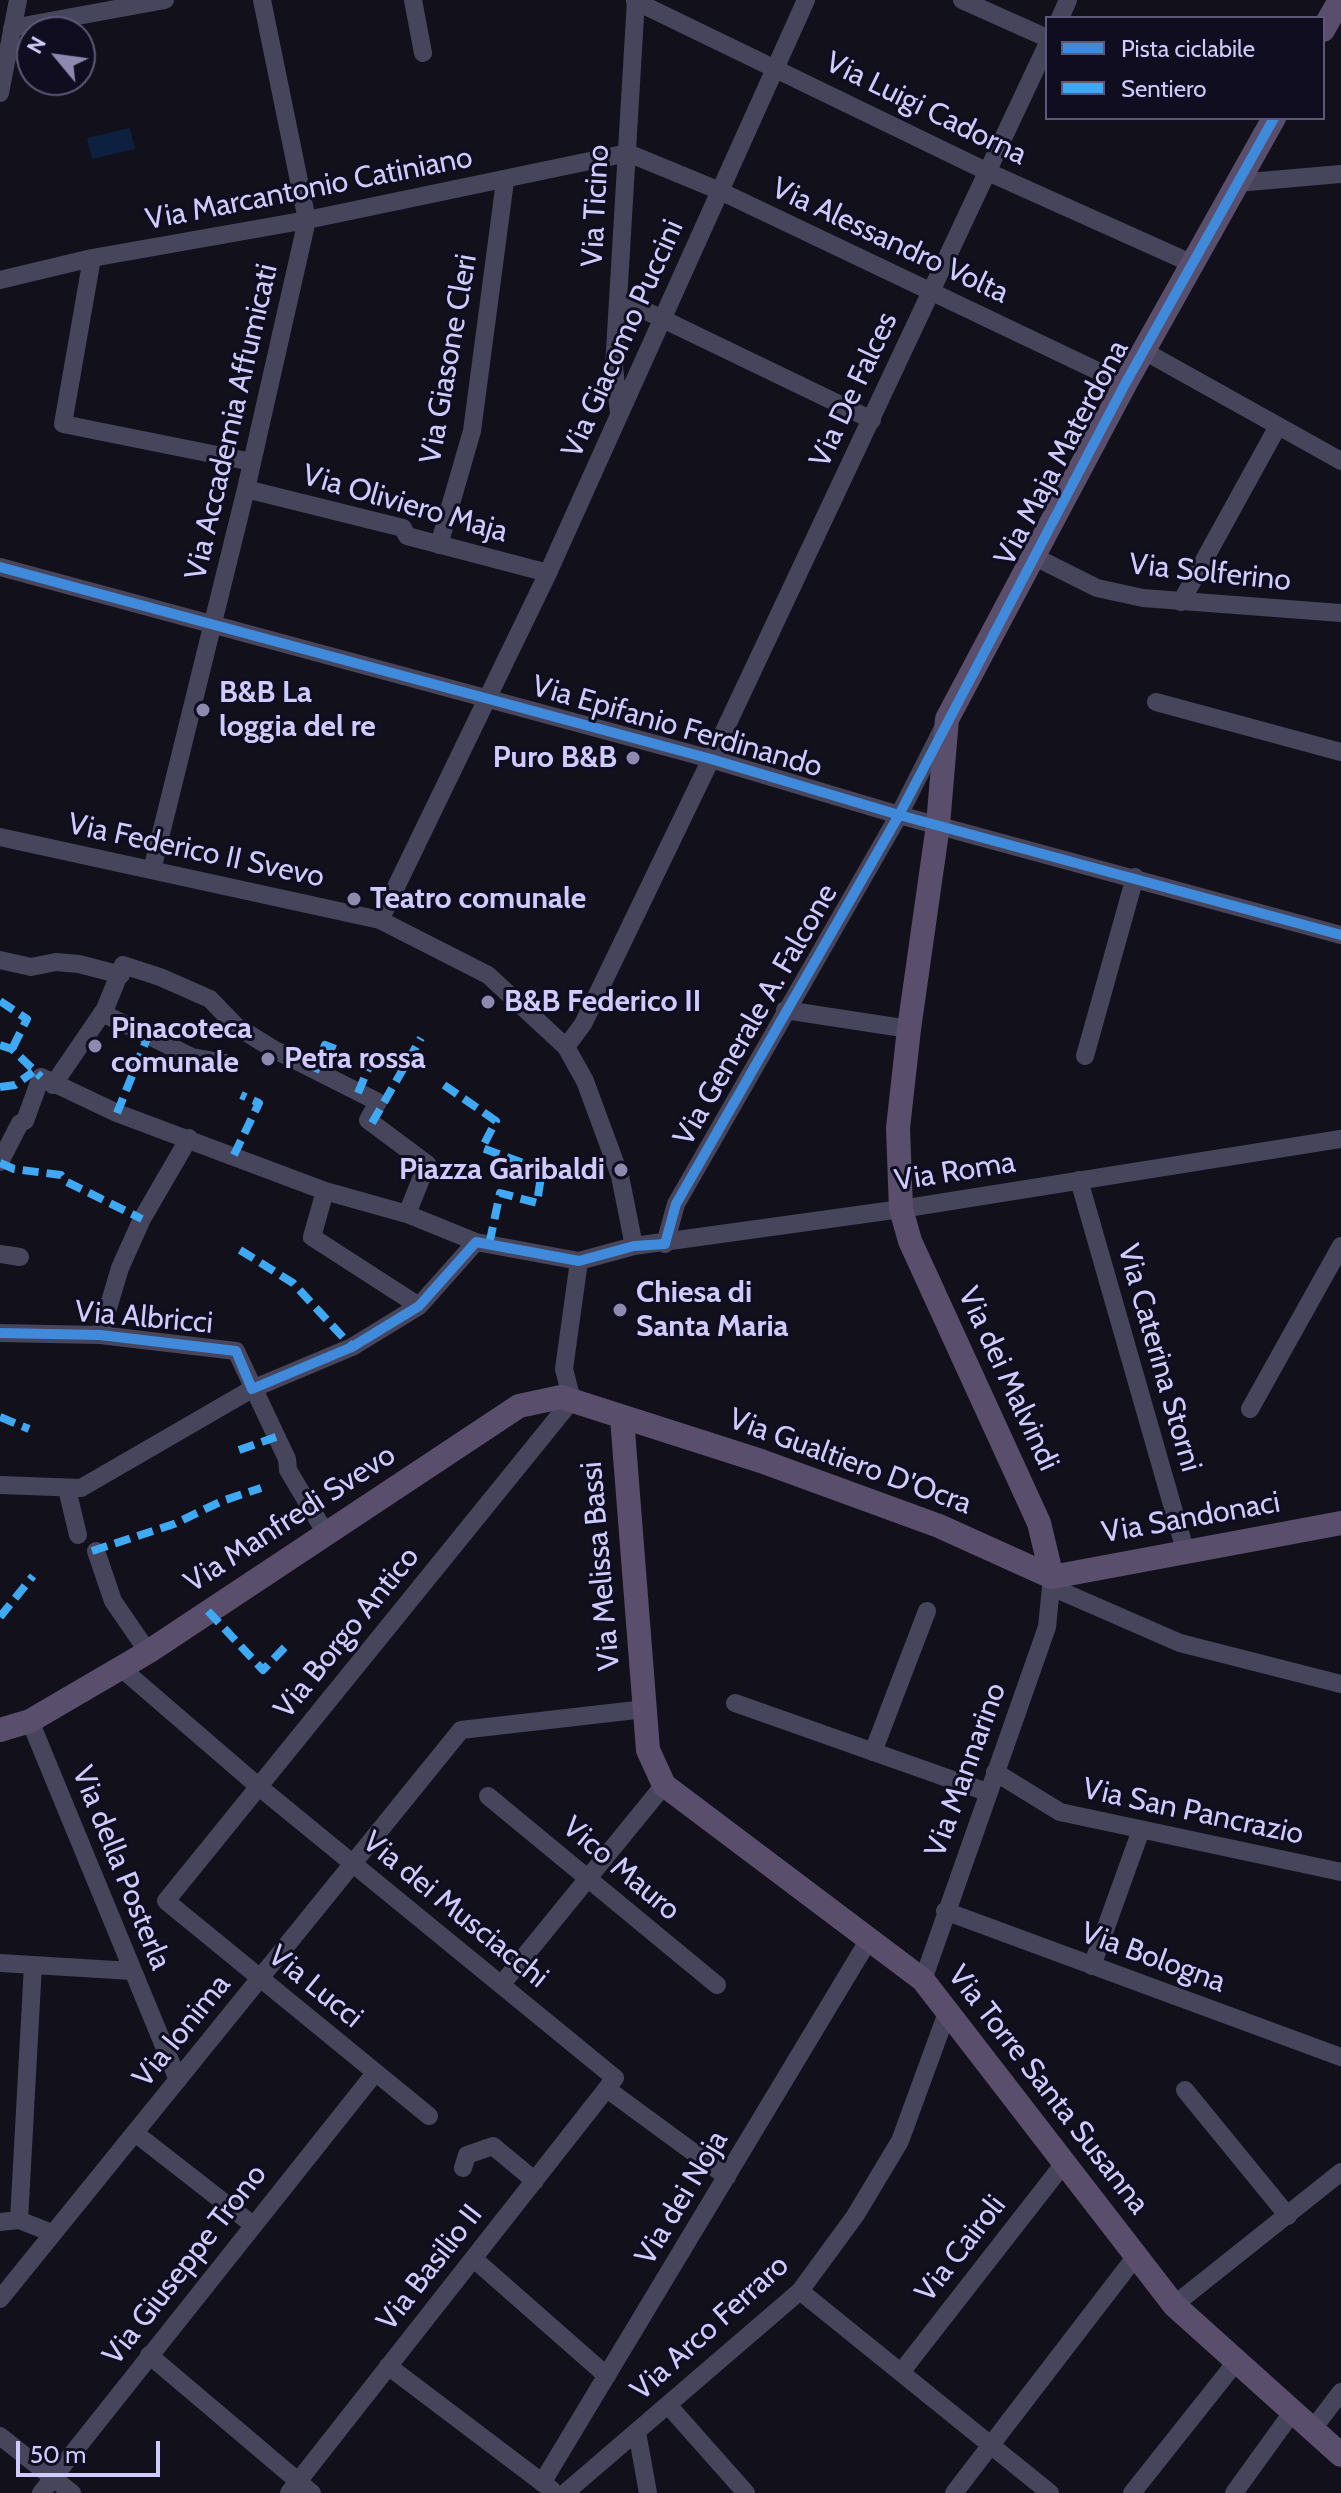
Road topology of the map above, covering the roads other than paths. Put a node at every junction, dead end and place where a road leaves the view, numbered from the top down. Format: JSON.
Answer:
{"nodes":[{"id":1,"x":18,"y":0,"type":"edge"},
{"id":2,"x":165,"y":0,"type":"edge"},
{"id":3,"x":262,"y":0,"type":"edge"},
{"id":4,"x":413,"y":0,"type":"edge"},
{"id":5,"x":636,"y":0,"type":"edge"},
{"id":6,"x":806,"y":0,"type":"edge"},
{"id":7,"x":962,"y":0,"type":"edge"},
{"id":8,"x":1340,"y":0,"type":"edge"},
{"id":9,"x":1325,"y":26,"type":"edge"},
{"id":10,"x":12,"y":28,"type":"junction"},
{"id":11,"x":1045,"y":37,"type":"edge"},
{"id":12,"x":1045,"y":49,"type":"edge"},
{"id":13,"x":423,"y":53,"type":"dead end"},
{"id":14,"x":776,"y":68,"type":"junction"},
{"id":15,"x":0,"y":93,"type":"edge"},
{"id":16,"x":1273,"y":120,"type":"edge"},
{"id":17,"x":628,"y":153,"type":"junction"},
{"id":18,"x":988,"y":172,"type":"junction"},
{"id":19,"x":1341,"y":174,"type":"edge"},
{"id":20,"x":505,"y":181,"type":"junction"},
{"id":21,"x":1237,"y":183,"type":"junction"},
{"id":22,"x":720,"y":191,"type":"junction"},
{"id":23,"x":307,"y":220,"type":"junction"},
{"id":24,"x":92,"y":258,"type":"junction"},
{"id":25,"x":1193,"y":264,"type":"junction"},
{"id":26,"x":0,"y":280,"type":"edge"},
{"id":27,"x":931,"y":291,"type":"junction"},
{"id":28,"x":619,"y":298,"type":"junction"},
{"id":29,"x":663,"y":320,"type":"junction"},
{"id":30,"x":1144,"y":351,"type":"junction"},
{"id":31,"x":1125,"y":384,"type":"junction"},
{"id":32,"x":619,"y":416,"type":"junction"},
{"id":33,"x":872,"y":420,"type":"junction"},
{"id":34,"x":1278,"y":426,"type":"junction"},
{"id":35,"x":1341,"y":461,"type":"edge"},
{"id":36,"x":252,"y":462,"type":"junction"},
{"id":37,"x":246,"y":489,"type":"junction"},
{"id":38,"x":439,"y":545,"type":"junction"},
{"id":39,"x":1033,"y":556,"type":"junction"},
{"id":40,"x":0,"y":567,"type":"edge"},
{"id":41,"x":548,"y":573,"type":"junction"},
{"id":42,"x":1181,"y":602,"type":"junction"},
{"id":43,"x":1341,"y":613,"type":"edge"},
{"id":44,"x":214,"y":623,"type":"junction"},
{"id":45,"x":489,"y":699,"type":"junction"},
{"id":46,"x":1156,"y":702,"type":"dead end"},
{"id":47,"x":947,"y":719,"type":"junction"},
{"id":48,"x":1341,"y":752,"type":"edge"},
{"id":49,"x":711,"y":759,"type":"junction"},
{"id":50,"x":899,"y":815,"type":"junction"},
{"id":51,"x":938,"y":825,"type":"junction"},
{"id":52,"x":0,"y":837,"type":"edge"},
{"id":53,"x":152,"y":870,"type":"junction"},
{"id":54,"x":1135,"y":877,"type":"junction"},
{"id":55,"x":380,"y":920,"type":"junction"},
{"id":56,"x":1341,"y":935,"type":"edge"},
{"id":57,"x":0,"y":960,"type":"edge"},
{"id":58,"x":122,"y":970,"type":"junction"},
{"id":59,"x":785,"y":1010,"type":"junction"},
{"id":60,"x":102,"y":1013,"type":"junction"},
{"id":61,"x":909,"y":1029,"type":"junction"},
{"id":62,"x":569,"y":1052,"type":"junction"},
{"id":63,"x":1085,"y":1056,"type":"dead end"},
{"id":64,"x":226,"y":1063,"type":"dead end"},
{"id":65,"x":47,"y":1081,"type":"junction"},
{"id":66,"x":189,"y":1138,"type":"junction"},
{"id":67,"x":1341,"y":1139,"type":"edge"},
{"id":68,"x":0,"y":1162,"type":"edge"},
{"id":69,"x":1079,"y":1180,"type":"junction"},
{"id":70,"x":325,"y":1191,"type":"junction"},
{"id":71,"x":901,"y":1209,"type":"junction"},
{"id":72,"x":407,"y":1214,"type":"junction"},
{"id":73,"x":476,"y":1242,"type":"junction"},
{"id":74,"x":665,"y":1244,"type":"junction"},
{"id":75,"x":634,"y":1246,"type":"junction"},
{"id":76,"x":1341,"y":1246,"type":"edge"},
{"id":77,"x":0,"y":1254,"type":"edge"},
{"id":78,"x":20,"y":1257,"type":"dead end"},
{"id":79,"x":579,"y":1261,"type":"junction"},
{"id":80,"x":419,"y":1306,"type":"junction"},
{"id":81,"x":0,"y":1333,"type":"edge"},
{"id":82,"x":100,"y":1335,"type":"junction"},
{"id":83,"x":252,"y":1389,"type":"junction"},
{"id":84,"x":572,"y":1400,"type":"junction"},
{"id":85,"x":1250,"y":1409,"type":"dead end"},
{"id":86,"x":622,"y":1418,"type":"junction"},
{"id":87,"x":0,"y":1485,"type":"edge"},
{"id":88,"x":67,"y":1489,"type":"junction"},
{"id":89,"x":1341,"y":1523,"type":"edge"},
{"id":90,"x":325,"y":1532,"type":"junction"},
{"id":91,"x":78,"y":1535,"type":"dead end"},
{"id":92,"x":1185,"y":1550,"type":"junction"},
{"id":93,"x":96,"y":1551,"type":"dead end"},
{"id":94,"x":1052,"y":1577,"type":"junction"},
{"id":95,"x":927,"y":1611,"type":"dead end"},
{"id":96,"x":148,"y":1652,"type":"junction"},
{"id":97,"x":121,"y":1668,"type":"junction"},
{"id":98,"x":1341,"y":1684,"type":"edge"},
{"id":99,"x":735,"y":1703,"type":"dead end"},
{"id":100,"x":645,"y":1709,"type":"junction"},
{"id":101,"x":30,"y":1721,"type":"junction"},
{"id":102,"x":0,"y":1730,"type":"edge"},
{"id":103,"x":873,"y":1752,"type":"junction"},
{"id":104,"x":995,"y":1772,"type":"junction"},
{"id":105,"x":664,"y":1785,"type":"junction"},
{"id":106,"x":258,"y":1786,"type":"junction"},
{"id":107,"x":987,"y":1792,"type":"junction"},
{"id":108,"x":488,"y":1796,"type":"dead end"},
{"id":109,"x":1141,"y":1830,"type":"junction"},
{"id":110,"x":353,"y":1863,"type":"junction"},
{"id":111,"x":1341,"y":1872,"type":"edge"},
{"id":112,"x":588,"y":1878,"type":"junction"},
{"id":113,"x":166,"y":1901,"type":"joint"},
{"id":114,"x":945,"y":1911,"type":"junction"},
{"id":115,"x":868,"y":1941,"type":"junction"},
{"id":116,"x":0,"y":1963,"type":"edge"},
{"id":117,"x":33,"y":1965,"type":"junction"},
{"id":118,"x":1092,"y":1966,"type":"junction"},
{"id":119,"x":132,"y":1971,"type":"junction"},
{"id":120,"x":260,"y":1978,"type":"junction"},
{"id":121,"x":923,"y":1980,"type":"junction"},
{"id":122,"x":501,"y":1985,"type":"junction"},
{"id":123,"x":717,"y":1985,"type":"dead end"},
{"id":124,"x":948,"y":2010,"type":"junction"},
{"id":125,"x":1341,"y":2057,"type":"edge"},
{"id":126,"x":375,"y":2073,"type":"junction"},
{"id":127,"x":178,"y":2080,"type":"junction"},
{"id":128,"x":611,"y":2084,"type":"junction"},
{"id":129,"x":1185,"y":2090,"type":"dead end"},
{"id":130,"x":429,"y":2116,"type":"dead end"},
{"id":131,"x":135,"y":2133,"type":"junction"},
{"id":132,"x":1065,"y":2162,"type":"junction"},
{"id":133,"x":463,"y":2168,"type":"dead end"},
{"id":134,"x":1341,"y":2172,"type":"edge"},
{"id":135,"x":727,"y":2177,"type":"junction"},
{"id":136,"x":535,"y":2181,"type":"junction"},
{"id":137,"x":1288,"y":2216,"type":"junction"},
{"id":138,"x":9,"y":2221,"type":"edge"},
{"id":139,"x":253,"y":2225,"type":"junction"},
{"id":140,"x":52,"y":2233,"type":"junction"},
{"id":141,"x":1136,"y":2256,"type":"junction"},
{"id":142,"x":474,"y":2259,"type":"junction"},
{"id":143,"x":800,"y":2291,"type":"junction"},
{"id":144,"x":0,"y":2299,"type":"edge"},
{"id":145,"x":1174,"y":2305,"type":"junction"},
{"id":146,"x":149,"y":2355,"type":"junction"},
{"id":147,"x":1236,"y":2362,"type":"junction"},
{"id":148,"x":388,"y":2366,"type":"junction"},
{"id":149,"x":902,"y":2371,"type":"junction"},
{"id":150,"x":607,"y":2376,"type":"junction"},
{"id":151,"x":1341,"y":2392,"type":"edge"},
{"id":152,"x":668,"y":2405,"type":"junction"},
{"id":153,"x":1291,"y":2414,"type":"junction"},
{"id":154,"x":1312,"y":2430,"type":"junction"},
{"id":155,"x":637,"y":2432,"type":"junction"},
{"id":156,"x":0,"y":2436,"type":"edge"},
{"id":157,"x":991,"y":2445,"type":"junction"},
{"id":158,"x":1341,"y":2455,"type":"edge"},
{"id":159,"x":53,"y":2478,"type":"junction"},
{"id":160,"x":548,"y":2488,"type":"edge"},
{"id":161,"x":300,"y":2489,"type":"edge"},
{"id":162,"x":1242,"y":2490,"type":"edge"},
{"id":163,"x":41,"y":2493,"type":"edge"},
{"id":164,"x":72,"y":2493,"type":"edge"},
{"id":165,"x":565,"y":2493,"type":"edge"},
{"id":166,"x":648,"y":2493,"type":"edge"},
{"id":167,"x":746,"y":2493,"type":"edge"},
{"id":168,"x":954,"y":2493,"type":"edge"},
{"id":169,"x":1050,"y":2493,"type":"edge"},
{"id":170,"x":1132,"y":2493,"type":"edge"}],
"edges":[{"from":1,"to":10,"type":"street"},
{"from":2,"to":10,"type":"street"},
{"from":3,"to":23,"type":"street"},
{"from":4,"to":13,"type":"street"},
{"from":5,"to":14,"type":"street","name":"Via Luigi Cadorna"},
{"from":5,"to":17,"type":"street","name":"Via Ticino"},
{"from":6,"to":14,"type":"street","name":"Via Giacomo Puccini"},
{"from":7,"to":11,"type":"street"},
{"from":8,"to":9,"type":"main road"},
{"from":10,"to":15,"type":"street"},
{"from":12,"to":18,"type":"street","name":"Via De Falces"},
{"from":14,"to":18,"type":"street","name":"Via Luigi Cadorna"},
{"from":14,"to":22,"type":"street","name":"Via Giacomo Puccini"},
{"from":16,"to":21,"type":"main road","name":"Via Maja Materdona"},
{"from":17,"to":20,"type":"street","name":"Via Marcantonio Catiniano"},
{"from":17,"to":22,"type":"street","name":"Via Alessandro Volta"},
{"from":17,"to":28,"type":"street","name":"Via Ticino"},
{"from":18,"to":25,"type":"street","name":"Via Luigi Cadorna"},
{"from":18,"to":27,"type":"street","name":"Via De Falces"},
{"from":19,"to":21,"type":"street"},
{"from":20,"to":23,"type":"street","name":"Via Marcantonio Catiniano"},
{"from":20,"to":38,"type":"street","name":"Via Giasone Cleri"},
{"from":21,"to":25,"type":"main road","name":"Via Maja Materdona"},
{"from":22,"to":27,"type":"street","name":"Via Alessandro Volta"},
{"from":22,"to":29,"type":"street","name":"Via Giacomo Puccini"},
{"from":23,"to":24,"type":"street","name":"Via Marcantonio Catiniano"},
{"from":23,"to":36,"type":"street","name":"Via Accademia Affumicati"},
{"from":24,"to":26,"type":"street","name":"Via Marcantonio Catiniano"},
{"from":24,"to":36,"type":"street"},
{"from":25,"to":30,"type":"main road","name":"Via Maja Materdona"},
{"from":27,"to":31,"type":"street","name":"Via Alessandro Volta"},
{"from":27,"to":33,"type":"street","name":"Via De Falces"},
{"from":28,"to":29,"type":"street"},
{"from":28,"to":32,"type":"street","name":"Via Ticino"},
{"from":29,"to":32,"type":"street","name":"Via Giacomo Puccini"},
{"from":29,"to":33,"type":"street"},
{"from":30,"to":31,"type":"main road","name":"Via Maja Materdona"},
{"from":30,"to":34,"type":"street"},
{"from":31,"to":39,"type":"main road","name":"Via Maja Materdona"},
{"from":32,"to":41,"type":"street","name":"Via Giacomo Puccini"},
{"from":33,"to":49,"type":"street","name":"Via De Falces"},
{"from":34,"to":35,"type":"street"},
{"from":34,"to":42,"type":"street"},
{"from":36,"to":37,"type":"street","name":"Via Accademia Affumicati"},
{"from":37,"to":38,"type":"street","name":"Via Oliviero Maja"},
{"from":37,"to":44,"type":"street","name":"Via Accademia Affumicati"},
{"from":38,"to":41,"type":"street","name":"Via Oliviero Maja"},
{"from":39,"to":42,"type":"street","name":"Via Solferino"},
{"from":39,"to":47,"type":"main road","name":"Via Maja Materdona"},
{"from":40,"to":44,"type":"street","name":"Via Epifanio Ferdinando"},
{"from":41,"to":45,"type":"street","name":"Via Giacomo Puccini"},
{"from":42,"to":43,"type":"street","name":"Via Solferino"},
{"from":44,"to":45,"type":"street","name":"Via Epifanio Ferdinando"},
{"from":44,"to":53,"type":"street","name":"Via Accademia Affumicati"},
{"from":45,"to":49,"type":"street","name":"Via Epifanio Ferdinando"},
{"from":45,"to":55,"type":"street","name":"Via Giacomo Puccini"},
{"from":46,"to":48,"type":"street"},
{"from":47,"to":50,"type":"street","name":"Via Maja Materdona"},
{"from":47,"to":51,"type":"main road","name":"Via Maja Materdona"},
{"from":49,"to":50,"type":"street","name":"Via Epifanio Ferdinando"},
{"from":49,"to":62,"type":"street","name":"Via De Falces"},
{"from":50,"to":51,"type":"street","name":"Via Epifanio Ferdinando"},
{"from":50,"to":59,"type":"street","name":"Via Generale A. Falcone"},
{"from":51,"to":54,"type":"street","name":"Via Epifanio Ferdinando"},
{"from":51,"to":61,"type":"main road","name":"Via Maja Materdona"},
{"from":52,"to":53,"type":"street","name":"Via Federico II Svevo"},
{"from":53,"to":55,"type":"street","name":"Via Federico II Svevo"},
{"from":54,"to":56,"type":"street","name":"Via Epifanio Ferdinando"},
{"from":54,"to":63,"type":"street"},
{"from":55,"to":62,"type":"street","name":"Via Federico II Svevo"},
{"from":57,"to":58,"type":"street"},
{"from":58,"to":60,"type":"street"},
{"from":58,"to":72,"type":"street"},
{"from":59,"to":61,"type":"street"},
{"from":59,"to":74,"type":"street","name":"Via Generale A. Falcone"},
{"from":60,"to":64,"type":"street"},
{"from":60,"to":65,"type":"street"},
{"from":61,"to":71,"type":"main road","name":"Via dei Malvindi"},
{"from":62,"to":75,"type":"street"},
{"from":65,"to":66,"type":"street"},
{"from":65,"to":68,"type":"street"},
{"from":66,"to":70,"type":"street"},
{"from":66,"to":82,"type":"street"},
{"from":67,"to":69,"type":"street","name":"Via Roma"},
{"from":69,"to":71,"type":"street","name":"Via Roma"},
{"from":69,"to":92,"type":"street","name":"Via Caterina Storni"},
{"from":70,"to":72,"type":"street"},
{"from":70,"to":80,"type":"street"},
{"from":71,"to":74,"type":"street","name":"Via Roma"},
{"from":71,"to":94,"type":"main road","name":"Via dei Malvindi"},
{"from":72,"to":73,"type":"street"},
{"from":73,"to":79,"type":"street"},
{"from":73,"to":80,"type":"street"},
{"from":74,"to":75,"type":"street","name":"Via Roma"},
{"from":75,"to":79,"type":"street","name":"Via Roma"},
{"from":76,"to":85,"type":"street"},
{"from":77,"to":78,"type":"street"},
{"from":79,"to":84,"type":"street"},
{"from":80,"to":83,"type":"street"},
{"from":81,"to":82,"type":"street","name":"Via Albricci"},
{"from":82,"to":83,"type":"street","name":"Via Albricci"},
{"from":83,"to":88,"type":"street"},
{"from":83,"to":90,"type":"street"},
{"from":84,"to":86,"type":"main road","name":"Via Manfredi Svevo"},
{"from":84,"to":90,"type":"main road","name":"Via Manfredi Svevo"},
{"from":84,"to":106,"type":"street","name":"Via Borgo Antico"},
{"from":86,"to":94,"type":"main road","name":"Via Gualtiero D'Ocra"},
{"from":86,"to":100,"type":"main road","name":"Via Melissa Bassi"},
{"from":87,"to":88,"type":"street"},
{"from":88,"to":91,"type":"street"},
{"from":89,"to":92,"type":"main road","name":"Via Sandonaci"},
{"from":90,"to":96,"type":"main road","name":"Via Manfredi Svevo"},
{"from":92,"to":94,"type":"main road","name":"Via Sandonaci"},
{"from":93,"to":96,"type":"street"},
{"from":94,"to":98,"type":"street"},
{"from":94,"to":104,"type":"street","name":"Via Mannarino"},
{"from":95,"to":103,"type":"street"},
{"from":96,"to":97,"type":"main road","name":"Via Manfredi Svevo"},
{"from":97,"to":101,"type":"main road","name":"Via Manfredi Svevo"},
{"from":97,"to":106,"type":"street","name":"Via dei Musciacchi"},
{"from":99,"to":103,"type":"street"},
{"from":100,"to":105,"type":"main road","name":"Via Torre Santa Susanna"},
{"from":100,"to":110,"type":"street","name":"Via Ionima"},
{"from":101,"to":102,"type":"main road","name":"Via Manfredi Svevo"},
{"from":101,"to":119,"type":"street","name":"Via della Posterla"},
{"from":103,"to":107,"type":"street"},
{"from":104,"to":107,"type":"street","name":"Via Mannarino"},
{"from":104,"to":109,"type":"street","name":"Via San Pancrazio"},
{"from":105,"to":112,"type":"street"},
{"from":105,"to":115,"type":"main road","name":"Via Torre Santa Susanna"},
{"from":106,"to":110,"type":"street","name":"Via dei Musciacchi"},
{"from":106,"to":113,"type":"street","name":"Via Borgo Antico"},
{"from":107,"to":114,"type":"street","name":"Via Mannarino"},
{"from":108,"to":112,"type":"street","name":"Vico Mauro"},
{"from":109,"to":111,"type":"street","name":"Via San Pancrazio"},
{"from":109,"to":118,"type":"street"},
{"from":110,"to":120,"type":"street","name":"Via Ionima"},
{"from":110,"to":122,"type":"street","name":"Via dei Musciacchi"},
{"from":112,"to":122,"type":"street"},
{"from":112,"to":123,"type":"street","name":"Vico Mauro"},
{"from":113,"to":120,"type":"street","name":"Via Lucci"},
{"from":114,"to":118,"type":"street","name":"Via Bologna"},
{"from":114,"to":121,"type":"street","name":"Via Mannarino"},
{"from":115,"to":121,"type":"main road","name":"Via Torre Santa Susanna"},
{"from":115,"to":135,"type":"street","name":"Via dei Noja"},
{"from":116,"to":117,"type":"street"},
{"from":117,"to":119,"type":"street"},
{"from":117,"to":138,"type":"street"},
{"from":118,"to":125,"type":"street","name":"Via Bologna"},
{"from":119,"to":127,"type":"street","name":"Via della Posterla"},
{"from":120,"to":126,"type":"street","name":"Via Lucci"},
{"from":120,"to":127,"type":"street","name":"Via Ionima"},
{"from":121,"to":124,"type":"main road","name":"Via Torre Santa Susanna"},
{"from":122,"to":128,"type":"street","name":"Via dei Musciacchi"},
{"from":124,"to":132,"type":"main road","name":"Via Torre Santa Susanna"},
{"from":124,"to":143,"type":"street","name":"Via Arco Ferraro"},
{"from":126,"to":130,"type":"street","name":"Via Lucci"},
{"from":126,"to":139,"type":"street","name":"Via Giuseppe Trono"},
{"from":127,"to":131,"type":"street","name":"Via Ionima"},
{"from":128,"to":135,"type":"street","name":"Via dei Musciacchi"},
{"from":128,"to":136,"type":"street","name":"Via Basilio II"},
{"from":129,"to":137,"type":"street"},
{"from":131,"to":139,"type":"street"},
{"from":131,"to":140,"type":"street","name":"Via Ionima"},
{"from":132,"to":141,"type":"main road","name":"Via Torre Santa Susanna"},
{"from":132,"to":149,"type":"street","name":"Via Cairoli"},
{"from":133,"to":136,"type":"street"},
{"from":134,"to":137,"type":"street"},
{"from":135,"to":150,"type":"street","name":"Via dei Noja"},
{"from":136,"to":142,"type":"street","name":"Via Basilio II"},
{"from":137,"to":145,"type":"street"},
{"from":138,"to":140,"type":"street"},
{"from":139,"to":146,"type":"street","name":"Via Giuseppe Trono"},
{"from":140,"to":144,"type":"street","name":"Via Ionima"},
{"from":141,"to":145,"type":"main road","name":"Via Torre Santa Susanna"},
{"from":141,"to":157,"type":"street"},
{"from":142,"to":148,"type":"street","name":"Via Basilio II"},
{"from":142,"to":150,"type":"street"},
{"from":143,"to":149,"type":"street"},
{"from":143,"to":152,"type":"street","name":"Via Arco Ferraro"},
{"from":145,"to":147,"type":"main road","name":"Via Torre Santa Susanna"},
{"from":146,"to":159,"type":"street","name":"Via Giuseppe Trono"},
{"from":146,"to":161,"type":"street"},
{"from":147,"to":153,"type":"main road","name":"Via Torre Santa Susanna"},
{"from":147,"to":170,"type":"street"},
{"from":148,"to":160,"type":"street"},
{"from":148,"to":161,"type":"street","name":"Via Basilio II"},
{"from":149,"to":157,"type":"street"},
{"from":150,"to":160,"type":"street","name":"Via dei Noja"},
{"from":151,"to":154,"type":"street"},
{"from":152,"to":155,"type":"street","name":"Via Arco Ferraro"},
{"from":152,"to":167,"type":"street"},
{"from":153,"to":154,"type":"main road","name":"Via Torre Santa Susanna"},
{"from":153,"to":162,"type":"street"},
{"from":154,"to":158,"type":"main road","name":"Via Torre Santa Susanna"},
{"from":155,"to":165,"type":"street","name":"Via Arco Ferraro"},
{"from":155,"to":166,"type":"street"},
{"from":156,"to":159,"type":"street"},
{"from":157,"to":168,"type":"street"},
{"from":157,"to":169,"type":"street"},
{"from":159,"to":163,"type":"street","name":"Via Giuseppe Trono"},
{"from":159,"to":164,"type":"street"}]}
